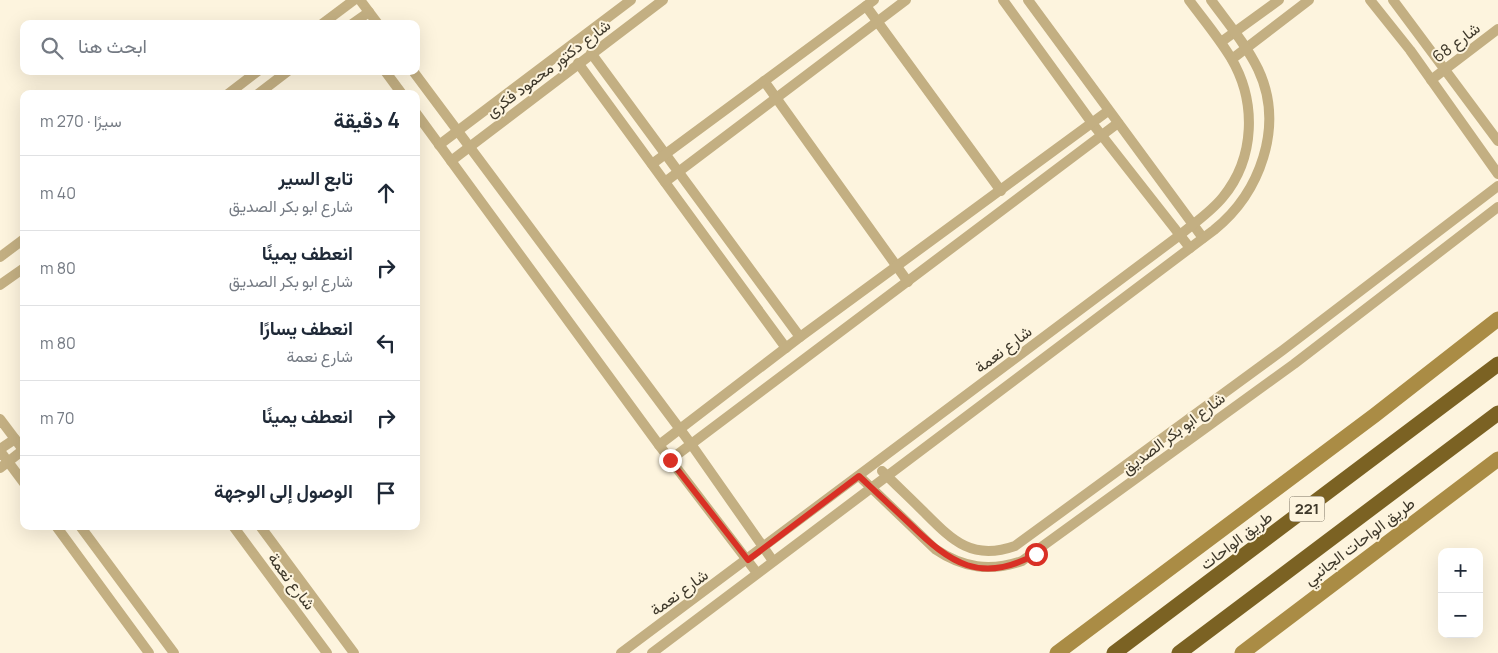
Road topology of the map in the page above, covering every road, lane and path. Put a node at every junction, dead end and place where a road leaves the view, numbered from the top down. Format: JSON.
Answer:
{"nodes":[{"id":1,"x":354,"y":0,"type":"edge"},
{"id":2,"x":360,"y":0,"type":"edge"},
{"id":3,"x":631,"y":0,"type":"edge"},
{"id":4,"x":663,"y":0,"type":"edge"},
{"id":5,"x":906,"y":0,"type":"edge"},
{"id":6,"x":1003,"y":0,"type":"edge"},
{"id":7,"x":1028,"y":0,"type":"edge"},
{"id":8,"x":1189,"y":0,"type":"edge"},
{"id":9,"x":1211,"y":0,"type":"edge"},
{"id":10,"x":1279,"y":0,"type":"edge"},
{"id":11,"x":1309,"y":0,"type":"edge"},
{"id":12,"x":1370,"y":0,"type":"edge"},
{"id":13,"x":1393,"y":0,"type":"edge"},
{"id":14,"x":870,"y":3,"type":"edge"},
{"id":15,"x":339,"y":11,"type":"junction"},
{"id":16,"x":369,"y":12,"type":"junction"},
{"id":17,"x":327,"y":20,"type":"edge"},
{"id":18,"x":347,"y":20,"type":"edge"},
{"id":19,"x":357,"y":20,"type":"edge"},
{"id":20,"x":375,"y":20,"type":"edge"},
{"id":21,"x":878,"y":21,"type":"junction"},
{"id":22,"x":1498,"y":29,"type":"edge"},
{"id":23,"x":1234,"y":32,"type":"junction"},
{"id":24,"x":1221,"y":42,"type":"junction"},
{"id":25,"x":1246,"y":47,"type":"junction"},
{"id":26,"x":591,"y":53,"type":"junction"},
{"id":27,"x":1232,"y":58,"type":"junction"},
{"id":28,"x":578,"y":63,"type":"junction"},
{"id":29,"x":1446,"y":69,"type":"junction"},
{"id":30,"x":253,"y":75,"type":"edge"},
{"id":31,"x":283,"y":75,"type":"edge"},
{"id":32,"x":388,"y":75,"type":"edge"},
{"id":33,"x":416,"y":75,"type":"edge"},
{"id":34,"x":1431,"y":80,"type":"junction"},
{"id":35,"x":764,"y":81,"type":"junction"},
{"id":36,"x":233,"y":90,"type":"edge"},
{"id":37,"x":263,"y":90,"type":"edge"},
{"id":38,"x":399,"y":90,"type":"edge"},
{"id":39,"x":777,"y":97,"type":"junction"},
{"id":40,"x":1108,"y":111,"type":"junction"},
{"id":41,"x":420,"y":118,"type":"edge"},
{"id":42,"x":1092,"y":123,"type":"junction"},
{"id":43,"x":1118,"y":123,"type":"junction"},
{"id":44,"x":458,"y":131,"type":"junction"},
{"id":45,"x":1102,"y":135,"type":"junction"},
{"id":46,"x":1498,"y":141,"type":"edge"},
{"id":47,"x":440,"y":145,"type":"junction"},
{"id":48,"x":470,"y":146,"type":"junction"},
{"id":49,"x":666,"y":154,"type":"junction"},
{"id":50,"x":451,"y":161,"type":"junction"},
{"id":51,"x":652,"y":164,"type":"junction"},
{"id":52,"x":679,"y":172,"type":"junction"},
{"id":53,"x":1498,"y":174,"type":"edge"},
{"id":54,"x":665,"y":182,"type":"junction"},
{"id":55,"x":1498,"y":186,"type":"edge"},
{"id":56,"x":1000,"y":191,"type":"junction"},
{"id":57,"x":1498,"y":207,"type":"edge"},
{"id":58,"x":1193,"y":224,"type":"junction"},
{"id":59,"x":1180,"y":234,"type":"junction"},
{"id":60,"x":1203,"y":238,"type":"junction"},
{"id":61,"x":20,"y":245,"type":"edge"},
{"id":62,"x":1190,"y":248,"type":"junction"},
{"id":63,"x":0,"y":257,"type":"edge"},
{"id":64,"x":897,"y":267,"type":"junction"},
{"id":65,"x":20,"y":271,"type":"edge"},
{"id":66,"x":908,"y":282,"type":"junction"},
{"id":67,"x":0,"y":285,"type":"edge"},
{"id":68,"x":1498,"y":319,"type":"edge"},
{"id":69,"x":800,"y":337,"type":"junction"},
{"id":70,"x":786,"y":348,"type":"junction"},
{"id":71,"x":1498,"y":364,"type":"edge"},
{"id":72,"x":1498,"y":413,"type":"edge"},
{"id":73,"x":0,"y":419,"type":"edge"},
{"id":74,"x":679,"y":429,"type":"junction"},
{"id":75,"x":15,"y":439,"type":"junction"},
{"id":76,"x":691,"y":444,"type":"junction"},
{"id":77,"x":659,"y":445,"type":"junction"},
{"id":78,"x":20,"y":446,"type":"edge"},
{"id":79,"x":0,"y":450,"type":"edge"},
{"id":80,"x":20,"y":454,"type":"edge"},
{"id":81,"x":1498,"y":458,"type":"edge"},
{"id":82,"x":670,"y":460,"type":"junction"},
{"id":83,"x":875,"y":464,"type":"junction"},
{"id":84,"x":4,"y":465,"type":"edge"},
{"id":85,"x":886,"y":475,"type":"junction"},
{"id":86,"x":859,"y":476,"type":"junction"},
{"id":87,"x":20,"y":479,"type":"edge"},
{"id":88,"x":871,"y":487,"type":"junction"},
{"id":89,"x":59,"y":530,"type":"edge"},
{"id":90,"x":83,"y":530,"type":"edge"},
{"id":91,"x":236,"y":530,"type":"edge"},
{"id":92,"x":263,"y":530,"type":"edge"},
{"id":93,"x":764,"y":547,"type":"junction"},
{"id":94,"x":748,"y":560,"type":"junction"},
{"id":95,"x":773,"y":561,"type":"junction"},
{"id":96,"x":757,"y":573,"type":"junction"},
{"id":97,"x":149,"y":653,"type":"edge"},
{"id":98,"x":174,"y":653,"type":"edge"},
{"id":99,"x":327,"y":653,"type":"edge"},
{"id":100,"x":354,"y":653,"type":"edge"},
{"id":101,"x":621,"y":653,"type":"edge"},
{"id":102,"x":652,"y":653,"type":"edge"},
{"id":103,"x":1057,"y":653,"type":"edge"},
{"id":104,"x":1114,"y":653,"type":"edge"},
{"id":105,"x":1180,"y":653,"type":"edge"},
{"id":106,"x":1242,"y":653,"type":"edge"}],
"edges":[{"from":1,"to":15,"type":"street"},
{"from":2,"to":16,"type":"street"},
{"from":3,"to":44,"type":"street","name":"شارع دكتور محمود فكرى"},
{"from":4,"to":26,"type":"street","name":"شارع دكتور محمود فكرى"},
{"from":5,"to":21,"type":"street"},
{"from":6,"to":42,"type":"street"},
{"from":7,"to":40,"type":"street"},
{"from":8,"to":24,"type":"street","name":"شارع نعمة"},
{"from":9,"to":23,"type":"street","name":"شارع نعمة"},
{"from":10,"to":23,"type":"street"},
{"from":11,"to":25,"type":"street"},
{"from":12,"to":34,"type":"street"},
{"from":13,"to":29,"type":"street"},
{"from":14,"to":21,"type":"street"},
{"from":14,"to":35,"type":"street"},
{"from":15,"to":17,"type":"street"},
{"from":15,"to":18,"type":"street"},
{"from":16,"to":19,"type":"street"},
{"from":16,"to":20,"type":"street"},
{"from":21,"to":39,"type":"street"},
{"from":21,"to":56,"type":"street"},
{"from":22,"to":29,"type":"street","name":"شارع 68"},
{"from":23,"to":24,"type":"street"},
{"from":23,"to":25,"type":"street","name":"شارع نعمة"},
{"from":24,"to":27,"type":"street","name":"شارع نعمة"},
{"from":25,"to":27,"type":"street"},
{"from":25,"to":60,"type":"street","name":"شارع نعمة"},
{"from":26,"to":28,"type":"street","name":"شارع دكتور محمود فكرى"},
{"from":26,"to":49,"type":"street"},
{"from":27,"to":58,"type":"street","name":"شارع نعمة"},
{"from":28,"to":48,"type":"street","name":"شارع دكتور محمود فكرى"},
{"from":28,"to":51,"type":"street"},
{"from":29,"to":34,"type":"street","name":"شارع 68"},
{"from":29,"to":46,"type":"street"},
{"from":30,"to":36,"type":"street"},
{"from":31,"to":37,"type":"street"},
{"from":32,"to":38,"type":"street"},
{"from":33,"to":44,"type":"street"},
{"from":34,"to":53,"type":"street"},
{"from":35,"to":39,"type":"street"},
{"from":35,"to":49,"type":"street"},
{"from":39,"to":52,"type":"street"},
{"from":39,"to":64,"type":"street"},
{"from":40,"to":42,"type":"street"},
{"from":40,"to":43,"type":"street"},
{"from":41,"to":47,"type":"street"},
{"from":42,"to":45,"type":"street"},
{"from":42,"to":56,"type":"street"},
{"from":43,"to":45,"type":"street"},
{"from":43,"to":58,"type":"street"},
{"from":44,"to":47,"type":"street","name":"شارع دكتور محمود فكرى"},
{"from":44,"to":48,"type":"street"},
{"from":45,"to":59,"type":"street"},
{"from":45,"to":66,"type":"street"},
{"from":47,"to":50,"type":"street"},
{"from":48,"to":50,"type":"street","name":"شارع دكتور محمود فكرى"},
{"from":48,"to":74,"type":"street"},
{"from":49,"to":51,"type":"street"},
{"from":49,"to":52,"type":"street"},
{"from":50,"to":77,"type":"street"},
{"from":51,"to":54,"type":"street"},
{"from":52,"to":54,"type":"street"},
{"from":52,"to":69,"type":"street"},
{"from":54,"to":70,"type":"street"},
{"from":55,"to":85,"type":"street","name":"شارع ابو بكر الصديق"},
{"from":56,"to":64,"type":"street"},
{"from":57,"to":88,"type":"street","name":"شارع ابو بكر الصديق"},
{"from":58,"to":59,"type":"street","name":"شارع نعمة"},
{"from":58,"to":60,"type":"street"},
{"from":59,"to":62,"type":"street"},
{"from":59,"to":83,"type":"street","name":"شارع نعمة"},
{"from":60,"to":62,"type":"street","name":"شارع نعمة"},
{"from":61,"to":63,"type":"street"},
{"from":62,"to":85,"type":"street","name":"شارع نعمة"},
{"from":64,"to":66,"type":"street"},
{"from":64,"to":69,"type":"street"},
{"from":65,"to":67,"type":"street"},
{"from":66,"to":76,"type":"street"},
{"from":68,"to":103,"type":"street"},
{"from":69,"to":70,"type":"street"},
{"from":70,"to":74,"type":"street"},
{"from":71,"to":104,"type":"highway","name":"طريق الواحات","number":"221"},
{"from":72,"to":105,"type":"highway","number":"221"},
{"from":73,"to":75,"type":"street"},
{"from":74,"to":76,"type":"street"},
{"from":74,"to":77,"type":"street"},
{"from":75,"to":78,"type":"street"},
{"from":75,"to":79,"type":"street"},
{"from":76,"to":82,"type":"street"},
{"from":76,"to":93,"type":"street"},
{"from":77,"to":82,"type":"street"},
{"from":79,"to":84,"type":"street"},
{"from":80,"to":84,"type":"street"},
{"from":81,"to":106,"type":"street","name":"طريق الواحات الجانبي"},
{"from":82,"to":94,"type":"street"},
{"from":83,"to":85,"type":"street","name":"شارع ابو بكر الصديق"},
{"from":83,"to":86,"type":"street","name":"شارع نعمة"},
{"from":84,"to":87,"type":"street"},
{"from":85,"to":88,"type":"street","name":"شارع نعمة"},
{"from":86,"to":88,"type":"street","name":"شارع ابو بكر الصديق"},
{"from":86,"to":93,"type":"street","name":"شارع نعمة"},
{"from":88,"to":95,"type":"street","name":"شارع نعمة"},
{"from":89,"to":97,"type":"street"},
{"from":90,"to":98,"type":"street"},
{"from":91,"to":99,"type":"street","name":"شارع نعمة"},
{"from":92,"to":100,"type":"street","name":"شارع نعمة"},
{"from":93,"to":94,"type":"street","name":"شارع نعمة"},
{"from":93,"to":95,"type":"street"},
{"from":94,"to":96,"type":"street"},
{"from":94,"to":101,"type":"street","name":"شارع نعمة"},
{"from":95,"to":96,"type":"street","name":"شارع نعمة"},
{"from":96,"to":102,"type":"street","name":"شارع نعمة"}]}
